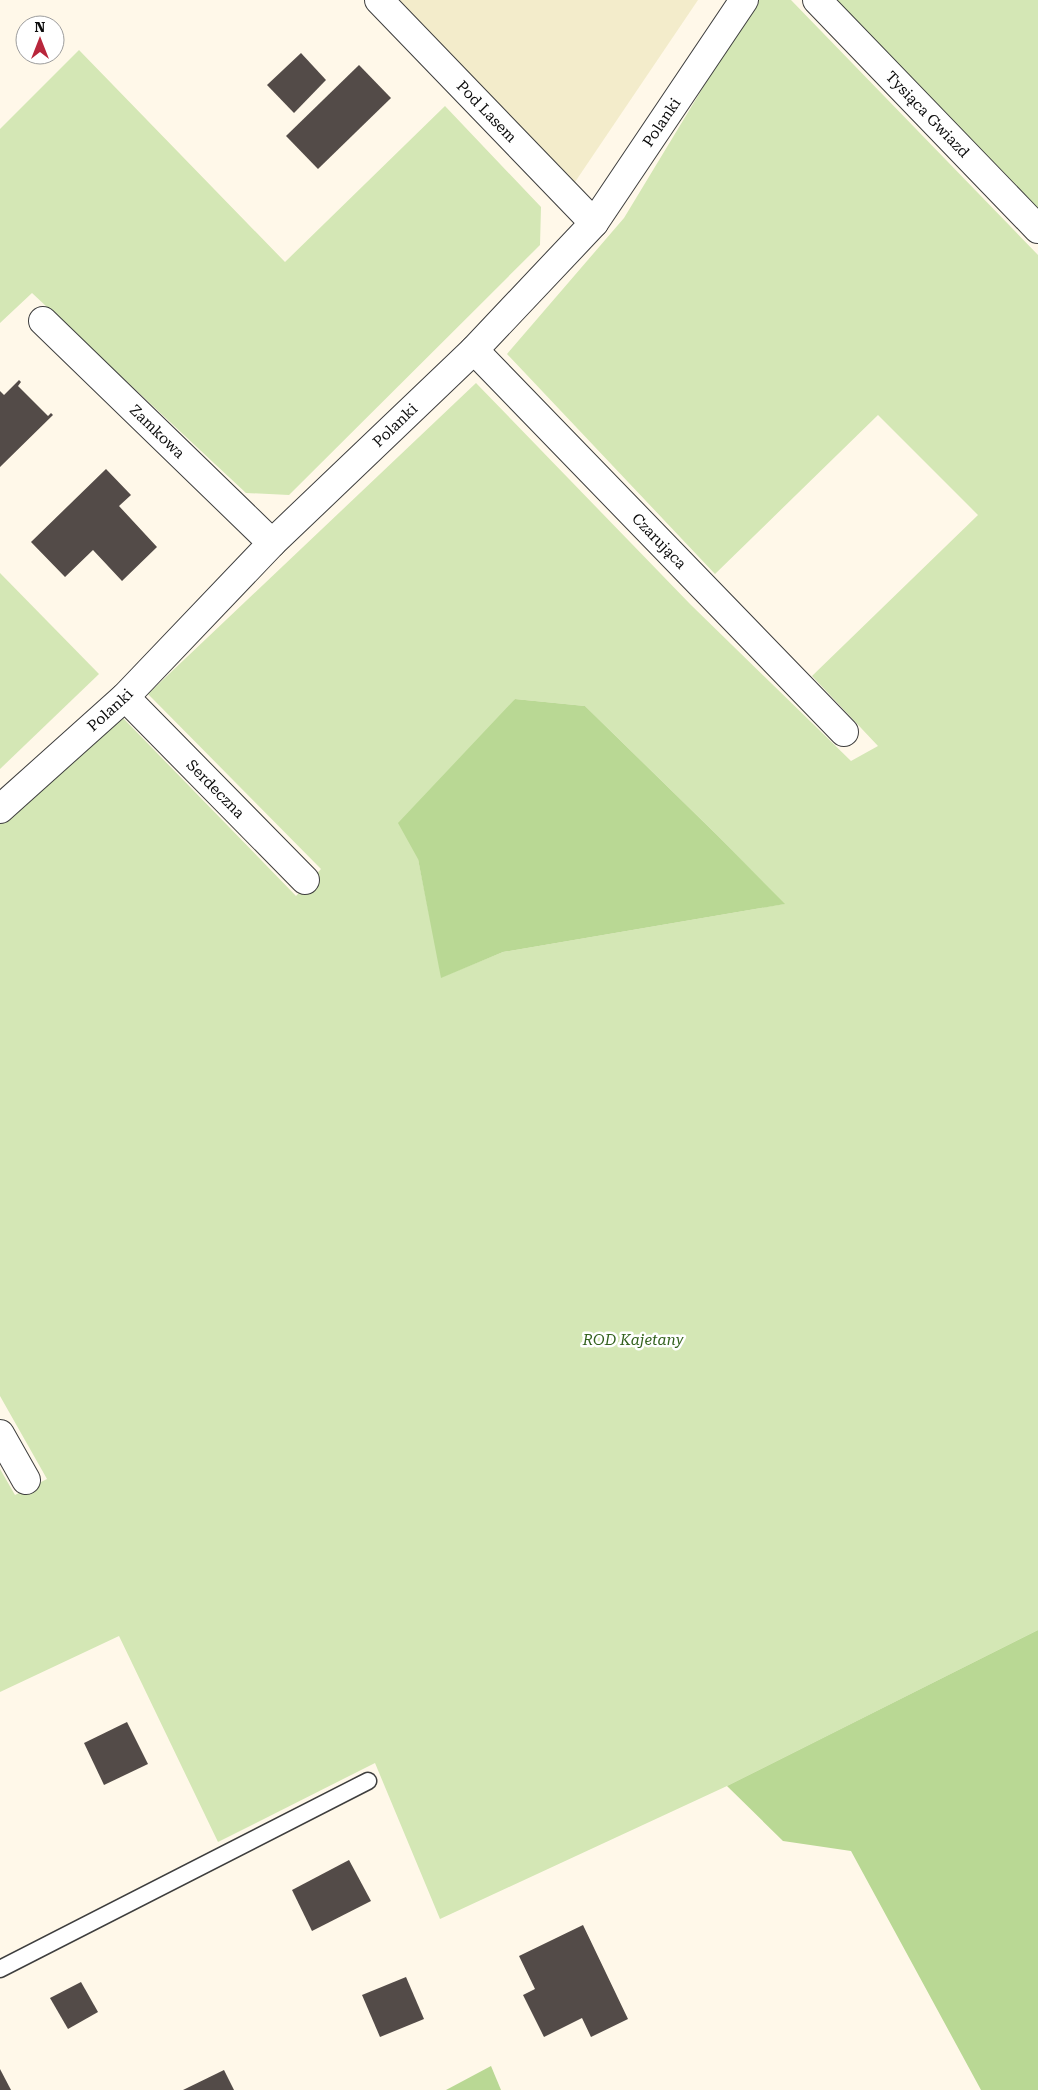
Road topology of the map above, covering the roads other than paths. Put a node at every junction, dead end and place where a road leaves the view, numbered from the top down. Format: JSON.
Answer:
{"nodes":[{"id":1,"x":379,"y":0,"type":"edge"},
{"id":2,"x":744,"y":0,"type":"edge"},
{"id":3,"x":817,"y":0,"type":"edge"},
{"id":4,"x":594,"y":223,"type":"junction"},
{"id":5,"x":1038,"y":229,"type":"edge"},
{"id":6,"x":43,"y":321,"type":"dead end"},
{"id":7,"x":474,"y":350,"type":"junction"},
{"id":8,"x":272,"y":543,"type":"junction"},
{"id":9,"x":126,"y":697,"type":"junction"},
{"id":10,"x":844,"y":732,"type":"dead end"},
{"id":11,"x":0,"y":809,"type":"edge"},
{"id":12,"x":305,"y":880,"type":"dead end"},
{"id":13,"x":0,"y":1434,"type":"edge"},
{"id":14,"x":26,"y":1480,"type":"dead end"},
{"id":15,"x":368,"y":1781,"type":"dead end"},
{"id":16,"x":0,"y":1969,"type":"edge"}],
"edges":[{"from":1,"to":4,"type":"street","name":"Pod Lasem"},
{"from":2,"to":4,"type":"street","name":"Polanki"},
{"from":3,"to":5,"type":"street","name":"Tysiąca Gwiazd"},
{"from":4,"to":7,"type":"street","name":"Polanki"},
{"from":6,"to":8,"type":"street","name":"Zamkowa"},
{"from":7,"to":8,"type":"street","name":"Polanki"},
{"from":7,"to":10,"type":"street","name":"Czarująca"},
{"from":8,"to":9,"type":"street","name":"Polanki"},
{"from":9,"to":11,"type":"street","name":"Polanki"},
{"from":9,"to":12,"type":"street","name":"Serdeczna"},
{"from":13,"to":14,"type":"street"},
{"from":15,"to":16,"type":"lane"}]}
